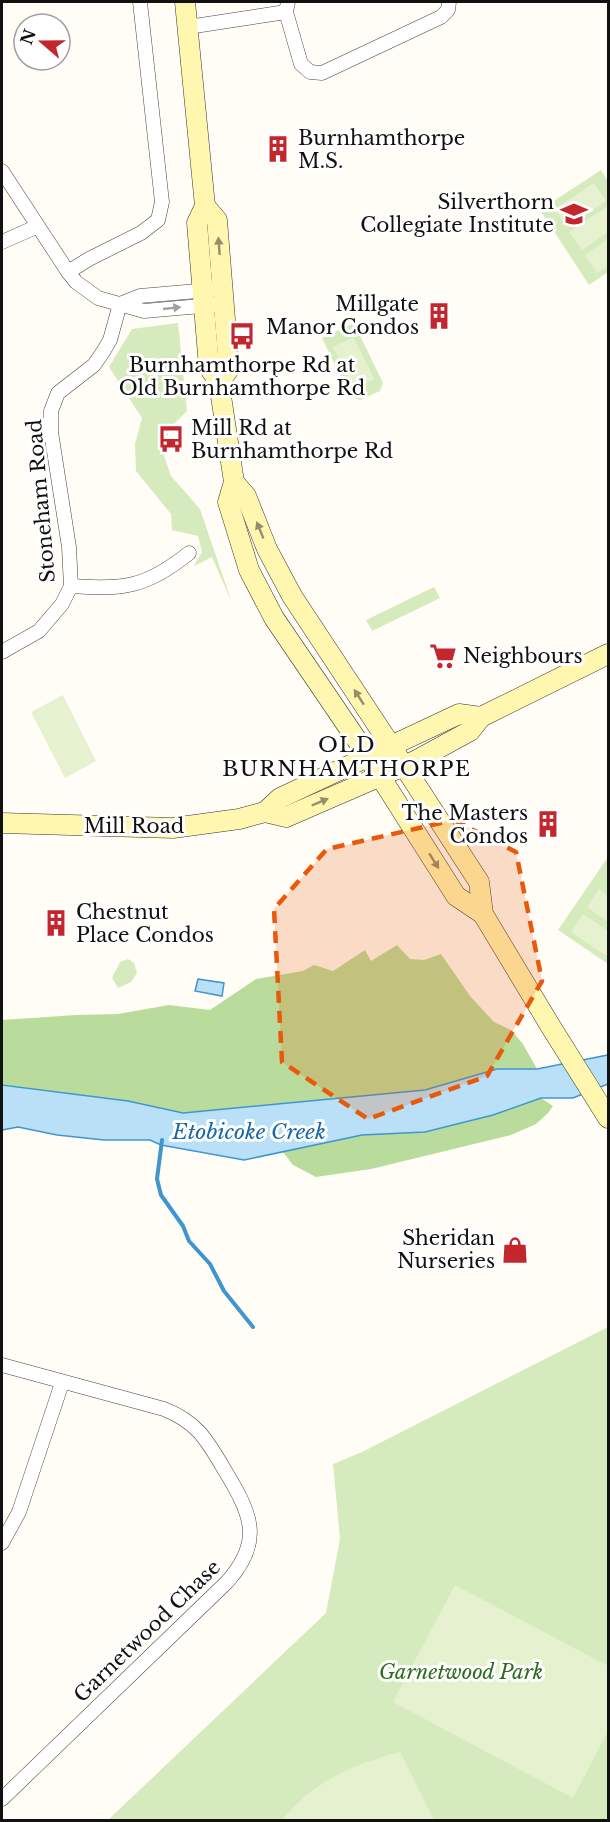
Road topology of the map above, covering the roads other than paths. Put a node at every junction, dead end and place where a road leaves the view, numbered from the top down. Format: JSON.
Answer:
{"nodes":[{"id":1,"x":141,"y":2,"type":"edge"},
{"id":2,"x":185,"y":2,"type":"edge"},
{"id":3,"x":449,"y":2,"type":"edge"},
{"id":4,"x":287,"y":7,"type":"edge"},
{"id":5,"x":188,"y":27,"type":"junction"},
{"id":6,"x":2,"y":171,"type":"edge"},
{"id":7,"x":205,"y":206,"type":"junction"},
{"id":8,"x":36,"y":226,"type":"junction"},
{"id":9,"x":2,"y":242,"type":"edge"},
{"id":10,"x":68,"y":272,"type":"junction"},
{"id":11,"x":223,"y":297,"type":"junction"},
{"id":12,"x":203,"y":298,"type":"junction"},
{"id":13,"x":120,"y":304,"type":"junction"},
{"id":14,"x":219,"y":382,"type":"junction"},
{"id":15,"x":234,"y":482,"type":"junction"},
{"id":16,"x":189,"y":553,"type":"dead end"},
{"id":17,"x":71,"y":586,"type":"junction"},
{"id":18,"x":2,"y":652,"type":"edge"},
{"id":19,"x":609,"y":654,"type":"edge"},
{"id":20,"x":481,"y":717,"type":"junction"},
{"id":21,"x":392,"y":746,"type":"junction"},
{"id":22,"x":368,"y":757,"type":"junction"},
{"id":23,"x":404,"y":766,"type":"junction"},
{"id":24,"x":381,"y":776,"type":"junction"},
{"id":25,"x":264,"y":812,"type":"junction"},
{"id":26,"x":2,"y":823,"type":"edge"},
{"id":27,"x":483,"y":914,"type":"junction"},
{"id":28,"x":609,"y":1118,"type":"edge"},
{"id":29,"x":2,"y":1365,"type":"edge"},
{"id":30,"x":62,"y":1383,"type":"junction"},
{"id":31,"x":2,"y":1543,"type":"edge"},
{"id":32,"x":2,"y":1799,"type":"edge"}],
"edges":[{"from":1,"to":10,"type":"street"},
{"from":2,"to":5,"type":"main road"},
{"from":3,"to":4,"type":"street"},
{"from":4,"to":5,"type":"street"},
{"from":5,"to":7,"type":"main road"},
{"from":6,"to":8,"type":"street"},
{"from":11,"to":7,"type":"main road","one_way":true},
{"from":7,"to":12,"type":"main road"},
{"from":8,"to":9,"type":"street"},
{"from":8,"to":10,"type":"street"},
{"from":10,"to":13,"type":"street"},
{"from":11,"to":12,"type":"street"},
{"from":11,"to":14,"type":"main road"},
{"from":12,"to":13,"type":"street"},
{"from":12,"to":14,"type":"main road"},
{"from":13,"to":17,"type":"street","name":"Stoneham Road"},
{"from":14,"to":15,"type":"main road"},
{"from":21,"to":15,"type":"main road","one_way":true},
{"from":15,"to":22,"type":"main road"},
{"from":16,"to":17,"type":"street"},
{"from":17,"to":18,"type":"street","name":"Stoneham Road"},
{"from":19,"to":20,"type":"main road","name":"Mill Road"},
{"from":20,"to":21,"type":"main road","name":"Mill Road"},
{"from":20,"to":23,"type":"main road","name":"Mill Road"},
{"from":21,"to":22,"type":"main road","name":"Mill Road"},
{"from":21,"to":23,"type":"main road"},
{"from":22,"to":24,"type":"main road"},
{"from":22,"to":25,"type":"main road","name":"Mill Road"},
{"from":23,"to":24,"type":"main road","name":"Mill Road"},
{"from":23,"to":27,"type":"main road"},
{"from":25,"to":24,"type":"main road","name":"Mill Road","one_way":true},
{"from":24,"to":27,"type":"main road","one_way":true},
{"from":25,"to":26,"type":"main road","name":"Mill Road"},
{"from":27,"to":28,"type":"main road"},
{"from":29,"to":30,"type":"street","name":"Garnetwood Chase"},
{"from":30,"to":31,"type":"street"},
{"from":30,"to":32,"type":"street","name":"Garnetwood Chase"}]}
